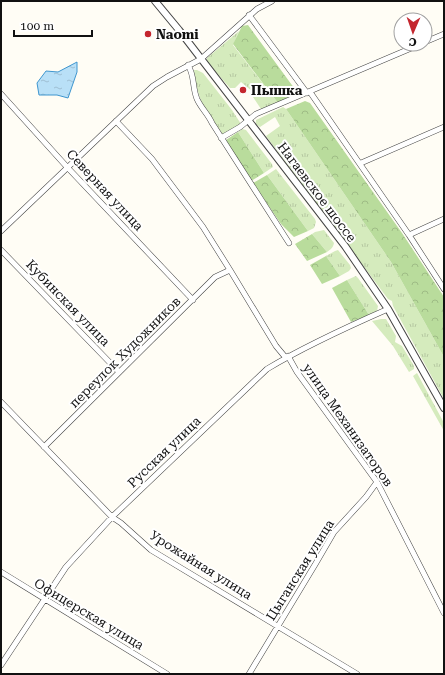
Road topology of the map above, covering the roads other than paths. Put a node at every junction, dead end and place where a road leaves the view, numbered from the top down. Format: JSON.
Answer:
{"nodes":[{"id":1,"x":155,"y":1,"type":"edge"},
{"id":2,"x":272,"y":1,"type":"edge"},
{"id":3,"x":249,"y":15,"type":"junction"},
{"id":4,"x":444,"y":34,"type":"edge"},
{"id":5,"x":433,"y":39,"type":"edge"},
{"id":6,"x":403,"y":52,"type":"edge"},
{"id":7,"x":201,"y":59,"type":"junction"},
{"id":8,"x":188,"y":65,"type":"junction"},
{"id":9,"x":308,"y":93,"type":"junction"},
{"id":10,"x":1,"y":94,"type":"edge"},
{"id":11,"x":116,"y":121,"type":"junction"},
{"id":12,"x":249,"y":121,"type":"junction"},
{"id":13,"x":444,"y":127,"type":"edge"},
{"id":14,"x":221,"y":138,"type":"junction"},
{"id":15,"x":360,"y":163,"type":"junction"},
{"id":16,"x":67,"y":166,"type":"junction"},
{"id":17,"x":444,"y":220,"type":"edge"},
{"id":18,"x":1,"y":231,"type":"edge"},
{"id":19,"x":409,"y":234,"type":"junction"},
{"id":20,"x":289,"y":243,"type":"dead end"},
{"id":21,"x":1,"y":250,"type":"edge"},
{"id":22,"x":230,"y":270,"type":"junction"},
{"id":23,"x":444,"y":289,"type":"edge"},
{"id":24,"x":193,"y":300,"type":"junction"},
{"id":25,"x":388,"y":309,"type":"junction"},
{"id":26,"x":287,"y":357,"type":"junction"},
{"id":27,"x":119,"y":372,"type":"junction"},
{"id":28,"x":1,"y":402,"type":"edge"},
{"id":29,"x":444,"y":408,"type":"edge"},
{"id":30,"x":44,"y":447,"type":"junction"},
{"id":31,"x":377,"y":482,"type":"junction"},
{"id":32,"x":112,"y":517,"type":"junction"},
{"id":33,"x":1,"y":572,"type":"edge"},
{"id":34,"x":45,"y":599,"type":"junction"},
{"id":35,"x":444,"y":614,"type":"edge"},
{"id":36,"x":278,"y":626,"type":"junction"},
{"id":37,"x":1,"y":664,"type":"edge"},
{"id":38,"x":167,"y":674,"type":"edge"},
{"id":39,"x":249,"y":674,"type":"edge"},
{"id":40,"x":357,"y":674,"type":"edge"}],
"edges":[{"from":1,"to":7,"type":"street","name":"Нагаевское шоссе"},
{"from":2,"to":3,"type":"street"},
{"from":3,"to":7,"type":"street"},
{"from":3,"to":9,"type":"street"},
{"from":4,"to":5,"type":"street"},
{"from":6,"to":9,"type":"street"},
{"from":7,"to":8,"type":"street"},
{"from":7,"to":12,"type":"street","name":"Нагаевское шоссе"},
{"from":8,"to":11,"type":"street"},
{"from":8,"to":14,"type":"street"},
{"from":9,"to":12,"type":"street"},
{"from":9,"to":15,"type":"street"},
{"from":10,"to":16,"type":"street","name":"Северная улица"},
{"from":11,"to":16,"type":"street"},
{"from":11,"to":22,"type":"street","name":"улица Механизаторов"},
{"from":12,"to":14,"type":"street"},
{"from":12,"to":25,"type":"street","name":"Нагаевское шоссе"},
{"from":13,"to":15,"type":"street"},
{"from":14,"to":20,"type":"street"},
{"from":15,"to":19,"type":"street"},
{"from":16,"to":18,"type":"street"},
{"from":16,"to":24,"type":"street","name":"Северная улица"},
{"from":17,"to":19,"type":"street"},
{"from":19,"to":23,"type":"street"},
{"from":21,"to":27,"type":"street","name":"Кубинская улица"},
{"from":22,"to":24,"type":"street","name":"переулок Художников"},
{"from":22,"to":26,"type":"street","name":"улица Механизаторов"},
{"from":24,"to":27,"type":"street","name":"переулок Художников"},
{"from":25,"to":26,"type":"street","name":"Русская улица"},
{"from":25,"to":29,"type":"street","name":"Нагаевское шоссе"},
{"from":26,"to":31,"type":"street","name":"улица Механизаторов"},
{"from":26,"to":32,"type":"street","name":"Русская улица"},
{"from":27,"to":30,"type":"street","name":"переулок Художников"},
{"from":28,"to":30,"type":"street","name":"Урожайная улица"},
{"from":30,"to":32,"type":"street","name":"Урожайная улица"},
{"from":31,"to":35,"type":"street","name":"улица Механизаторов"},
{"from":31,"to":36,"type":"street","name":"Цыганская улица"},
{"from":32,"to":34,"type":"street","name":"Русская улица"},
{"from":32,"to":36,"type":"street","name":"Урожайная улица"},
{"from":33,"to":34,"type":"street","name":"Офицерская улица"},
{"from":34,"to":37,"type":"street","name":"Русская улица"},
{"from":34,"to":38,"type":"street","name":"Офицерская улица"},
{"from":36,"to":39,"type":"street","name":"Цыганская улица"},
{"from":36,"to":40,"type":"street","name":"Урожайная улица"}]}
